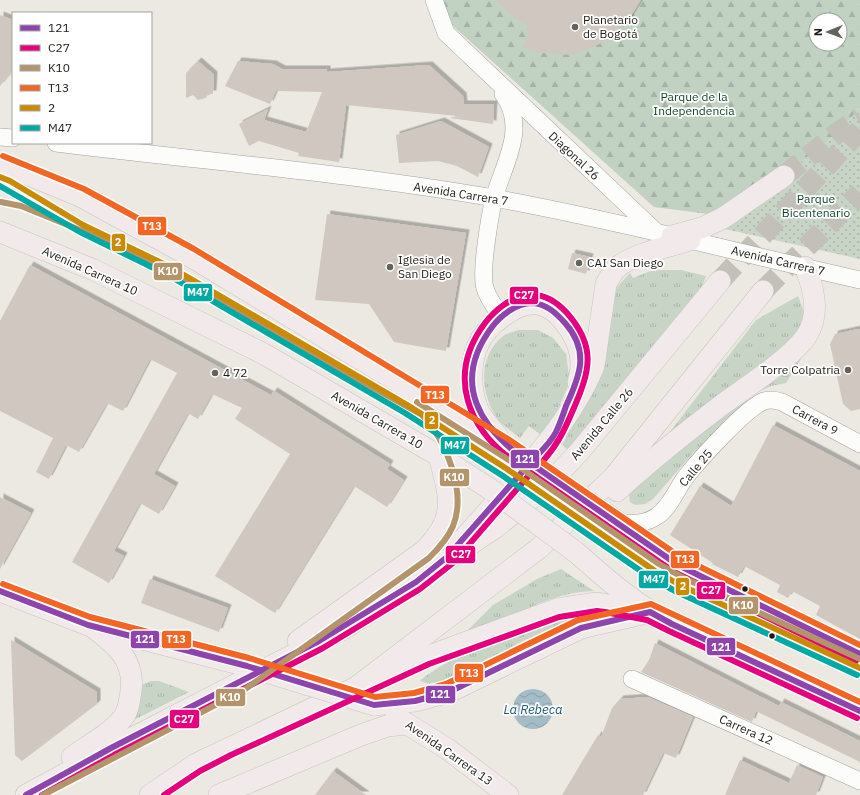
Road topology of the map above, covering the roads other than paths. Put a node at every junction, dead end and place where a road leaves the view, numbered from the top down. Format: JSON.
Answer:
{"nodes":[{"id":1,"x":434,"y":0,"type":"edge"},
{"id":2,"x":493,"y":79,"type":"junction"},
{"id":3,"x":0,"y":137,"type":"edge"},
{"id":4,"x":12,"y":138,"type":"edge"},
{"id":5,"x":65,"y":144,"type":"edge"},
{"id":6,"x":0,"y":163,"type":"edge"},
{"id":7,"x":784,"y":176,"type":"tunnel mouth"},
{"id":8,"x":494,"y":198,"type":"junction"},
{"id":9,"x":0,"y":232,"type":"edge"},
{"id":10,"x":673,"y":236,"type":"junction"},
{"id":11,"x":802,"y":266,"type":"junction"},
{"id":12,"x":860,"y":280,"type":"edge"},
{"id":13,"x":720,"y":281,"type":"tunnel mouth"},
{"id":14,"x":763,"y":291,"type":"tunnel mouth"},
{"id":15,"x":502,"y":317,"type":"junction"},
{"id":16,"x":769,"y":400,"type":"joint"},
{"id":17,"x":554,"y":435,"type":"junction"},
{"id":18,"x":860,"y":444,"type":"edge"},
{"id":19,"x":510,"y":450,"type":"junction"},
{"id":20,"x":439,"y":456,"type":"junction"},
{"id":21,"x":615,"y":520,"type":"junction"},
{"id":22,"x":538,"y":549,"type":"junction"},
{"id":23,"x":442,"y":563,"type":"junction"},
{"id":24,"x":0,"y":591,"type":"edge"},
{"id":25,"x":650,"y":612,"type":"junction"},
{"id":26,"x":88,"y":624,"type":"junction"},
{"id":27,"x":860,"y":654,"type":"edge"},
{"id":28,"x":243,"y":674,"type":"junction"},
{"id":29,"x":632,"y":679,"type":"dead end"},
{"id":30,"x":355,"y":688,"type":"junction"},
{"id":31,"x":374,"y":705,"type":"junction"},
{"id":32,"x":860,"y":711,"type":"edge"},
{"id":33,"x":407,"y":724,"type":"junction"},
{"id":34,"x":860,"y":782,"type":"edge"},
{"id":35,"x":19,"y":795,"type":"edge"},
{"id":36,"x":26,"y":795,"type":"edge"},
{"id":37,"x":150,"y":795,"type":"edge"},
{"id":38,"x":219,"y":795,"type":"edge"},
{"id":39,"x":508,"y":795,"type":"edge"}],
"edges":[{"from":1,"to":2,"type":"street","name":"Diagonal 26"},
{"from":2,"to":8,"type":"street","name":"Diagonal 26"},
{"from":2,"to":10,"type":"street","name":"Diagonal 26"},
{"from":3,"to":4,"type":"street"},
{"from":5,"to":8,"type":"street","name":"Avenida Carrera 7"},
{"from":6,"to":19,"type":"main road"},
{"from":7,"to":10,"type":"main road"},
{"from":8,"to":10,"type":"street","name":"Avenida Carrera 7"},
{"from":8,"to":15,"type":"street","name":"Diagonal 26"},
{"from":9,"to":20,"type":"main road","name":"Avenida Carrera 10"},
{"from":10,"to":11,"type":"street","name":"Avenida Carrera 7","bridge":true},
{"from":10,"to":17,"type":"main road"},
{"from":11,"to":12,"type":"street","name":"Avenida Carrera 7"},
{"from":11,"to":22,"type":"main road"},
{"from":13,"to":23,"type":"main road","name":"Avenida Calle 26"},
{"from":14,"to":22,"type":"main road"},
{"from":15,"to":17,"type":"main road"},
{"from":15,"to":19,"type":"main road"},
{"from":16,"to":18,"type":"street","name":"Carrera 9"},
{"from":16,"to":21,"type":"street","name":"Calle 25"},
{"from":17,"to":23,"type":"main road"},
{"from":19,"to":21,"type":"main road","bridge":true},
{"from":20,"to":25,"type":"main road","name":"Avenida Carrera 10","bridge":true},
{"from":20,"to":28,"type":"main road"},
{"from":21,"to":27,"type":"main road"},
{"from":22,"to":30,"type":"main road"},
{"from":23,"to":28,"type":"main road","name":"Avenida Calle 26"},
{"from":24,"to":26,"type":"main road","name":"Avenida Carrera 13"},
{"from":25,"to":30,"type":"main road"},
{"from":25,"to":31,"type":"main road"},
{"from":25,"to":32,"type":"main road","name":"Avenida Carrera 10"},
{"from":26,"to":28,"type":"main road","name":"Avenida Carrera 13"},
{"from":26,"to":35,"type":"main road"},
{"from":28,"to":31,"type":"main road","name":"Avenida Carrera 13","bridge":true},
{"from":28,"to":36,"type":"main road","name":"Avenida Calle 26"},
{"from":29,"to":34,"type":"street","name":"Carrera 12"},
{"from":30,"to":37,"type":"main road"},
{"from":31,"to":33,"type":"main road","name":"Avenida Carrera 13"},
{"from":33,"to":38,"type":"main road"},
{"from":33,"to":39,"type":"main road","name":"Avenida Carrera 13"}]}
